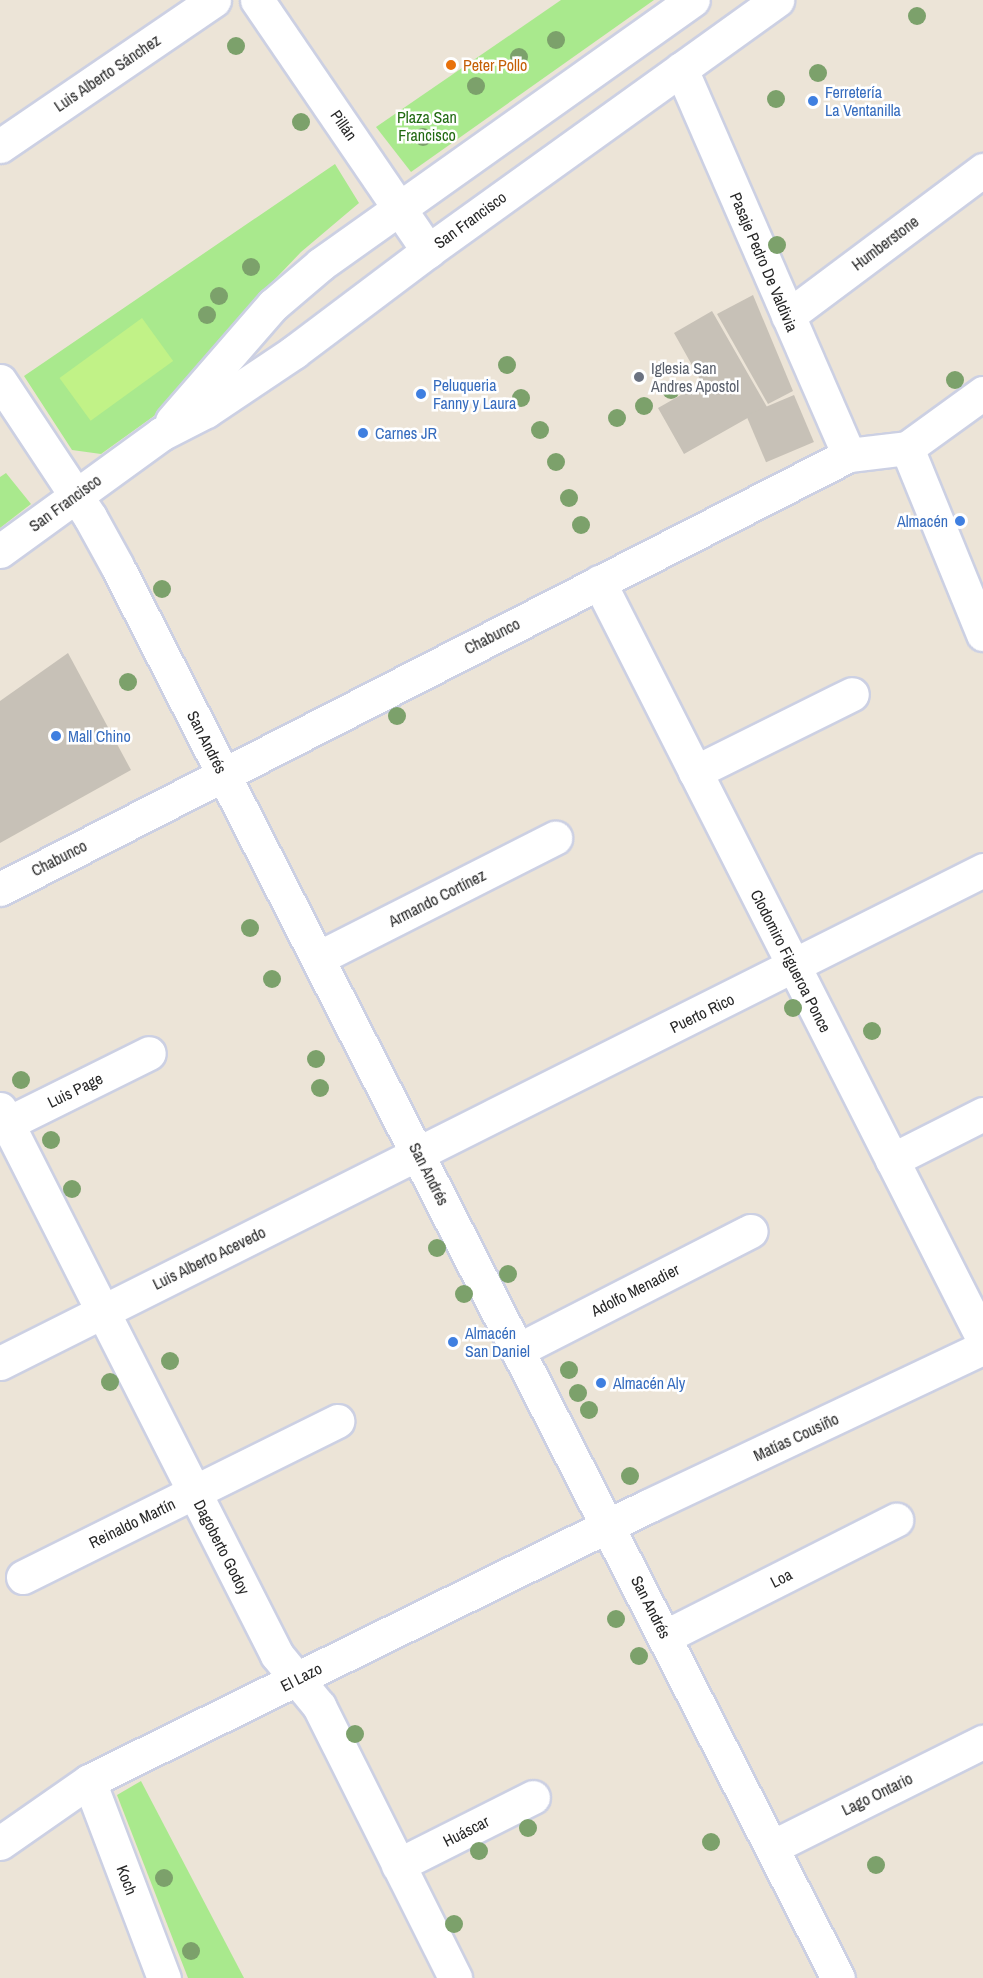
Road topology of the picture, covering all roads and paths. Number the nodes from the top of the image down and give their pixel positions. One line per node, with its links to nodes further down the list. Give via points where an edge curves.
1 (214, 0): 6 (street, Luis Alberto Sánchez)
2 (257, 0): 8 (street, Pillán)
3 (693, 0): 8 (street, San Francisco)
4 (777, 0): 5 (street, San Francisco)
5 (681, 69): 9 (street, San Francisco); 10 (street, Pasaje Pedro De Valdivia)
6 (0, 146)
7 (983, 170): 10 (street, Humberstone)
8 (401, 206): 9 (street, Pillán); 13 (street, San Francisco, via 321,264 273,305)
9 (428, 251): 13 (street, San Francisco, via 294,352 206,411)
10 (788, 316): 15 (street, Pasaje Pedro De Valdivia)
11 (0, 381): 16 (street, San Andrés)
12 (983, 393): 14 (street, Chabunco)
13 (161, 434): 16 (street, San Francisco)
14 (907, 448): 15 (street, Chabunco); 19 (street)
15 (849, 455): 18 (street, Chabunco)
16 (75, 496): 17 (street, San Francisco); 22 (street, San Andrés, via 117,566)
17 (0, 551)
18 (599, 582): 21 (street, Clodomiro Figueroa Ponce); 22 (street, Chabunco)
19 (983, 634)
20 (852, 694): 21 (street)
21 (695, 772): 27 (street, Clodomiro Figueroa Ponce)
22 (223, 773): 25 (street, Chabunco); 26 (street, San Andrés)
23 (555, 838): 26 (street, Armando Cortínez)
24 (983, 870): 27 (street, Puerto Rico)
25 (0, 889)
26 (318, 958): 31 (street, San Andrés)
27 (795, 968): 31 (street, Puerto Rico); 32 (street, Clodomiro Figueroa Ponce)
28 (149, 1053): 30 (street, Luis Page)
29 (983, 1114): 32 (street)
30 (2, 1120): 34 (street, Dagoberto Godoy)
31 (418, 1154): 34 (street, Luis Alberto Acevedo); 37 (street, San Andrés)
32 (892, 1160): 35 (street, Clodomiro Figueroa Ponce)
33 (751, 1231): 37 (street, Adolfo Menadier)
34 (102, 1310): 38 (street, Luis Alberto Acevedo); 40 (street, Dagoberto Godoy)
35 (983, 1340)
36 (983, 1348): 42 (street, Matías Cousiño)
37 (520, 1350): 42 (street, San Andrés)
38 (0, 1363)
39 (337, 1421): 40 (street, Reinaldo Martín)
40 (194, 1491): 43 (street, Reinaldo Martín); 45 (street, Dagoberto Godoy, via 277,1655)
41 (896, 1520): 44 (street, Loa)
42 (609, 1525): 44 (street, San Andrés); 45 (street, El Lazo)
43 (23, 1577)
44 (666, 1636): 50 (street, San Andrés)
45 (297, 1680): 47 (street, El Lazo); 51 (street, Dagoberto Godoy, via 319,1706)
46 (983, 1742): 50 (street, Lago Ontario)
47 (89, 1781): 49 (street, El Lazo); 52 (street, Koch)
48 (533, 1797): 51 (street, Huáscar)
49 (0, 1843)
50 (772, 1847): 54 (street, San Andrés)
51 (398, 1865): 53 (street, Dagoberto Godoy)
52 (164, 1978)
53 (455, 1978)
54 (838, 1978)

